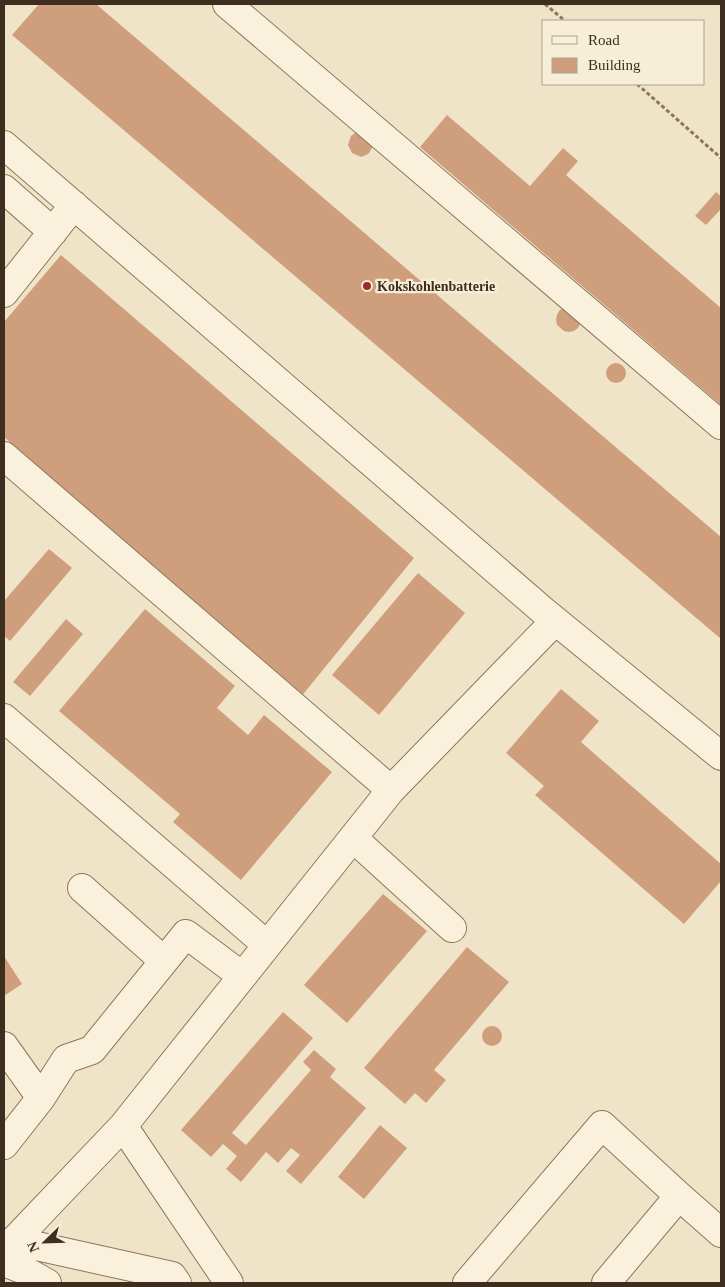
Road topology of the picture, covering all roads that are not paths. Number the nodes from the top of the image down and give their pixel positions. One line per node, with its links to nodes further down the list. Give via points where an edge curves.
1 (227, 4): 7 (street)
2 (4, 145): 4 (street)
3 (4, 189): 5 (street)
4 (74, 206): 5 (street); 9 (street)
5 (53, 232): 6 (street)
6 (4, 293)
7 (721, 425)
8 (4, 456): 12 (street)
9 (538, 607): 11 (street); 12 (street, via 555,621)
10 (6, 724): 16 (street)
11 (721, 756)
12 (391, 790): 13 (street)
13 (353, 838): 15 (street); 16 (street)
14 (82, 888): 17 (street)
15 (452, 928)
16 (267, 945): 18 (street)
17 (164, 961): 18 (street, via 186,934); 20 (street, via 92,1050 66,1059)
18 (242, 976): 21 (street)
19 (4, 1046): 20 (street)
20 (41, 1098): 22 (street)
21 (123, 1126): 25 (street); 28 (street)
22 (4, 1145)
23 (679, 1196): 24 (street); 29 (street, via 602,1124); 30 (street)
24 (721, 1233)
25 (7, 1251): 26 (street, via 24,1270); 27 (street, via 172,1276)
26 (46, 1283)
27 (177, 1283)
28 (229, 1283)
29 (467, 1283)
30 (606, 1283)

